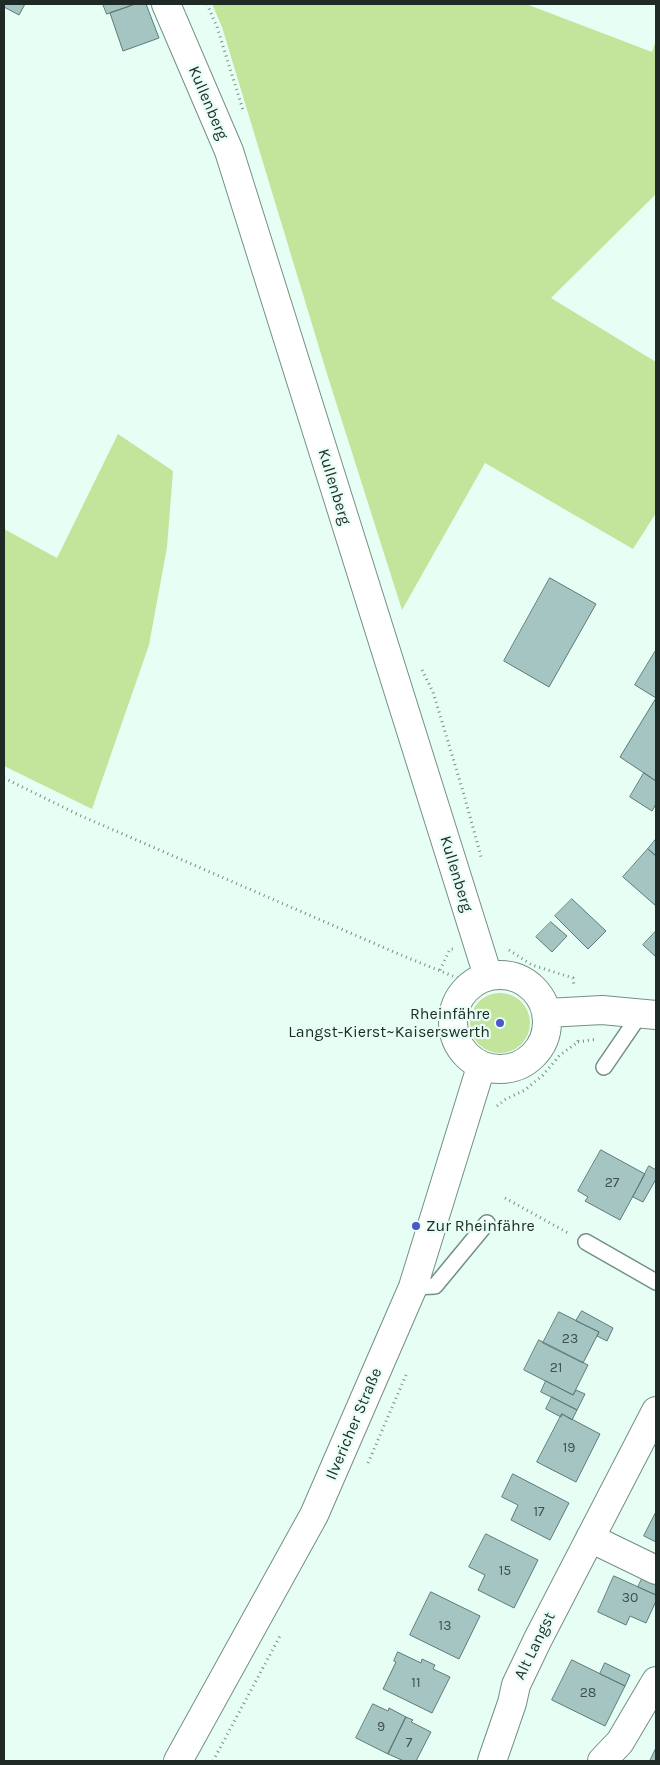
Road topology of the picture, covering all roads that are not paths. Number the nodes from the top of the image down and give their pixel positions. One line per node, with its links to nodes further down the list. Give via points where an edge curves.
1 (166, 4): 2 (street, Kullenberg, via 229,152)
2 (480, 980): 4 (street, via 508,976 520,979 535,990); 5 (street, via 460,996 452,1024 462,1051)
3 (651, 1012): 4 (street); 6 (lane)
4 (547, 1013): 5 (street, via 544,1042 532,1057 509,1069)
5 (481, 1067): 10 (street, Ilvericher Straße)
6 (604, 1067)
7 (487, 1223): 10 (lane, via 435,1286)
8 (586, 1242): 9 (lane)
9 (656, 1282)
10 (413, 1287): 15 (street, Ilvericher Straße, via 314,1515)
11 (656, 1411): 12 (street, Alt Langst)
12 (590, 1538): 13 (street); 18 (street, Alt Langst, via 516,1685)
13 (656, 1570)
14 (656, 1682): 19 (street, via 620,1742)
15 (195, 1730): 16 (street); 17 (street, Ilvericher Straße)
16 (166, 1761)
17 (178, 1761)
18 (494, 1761)
19 (602, 1761)

